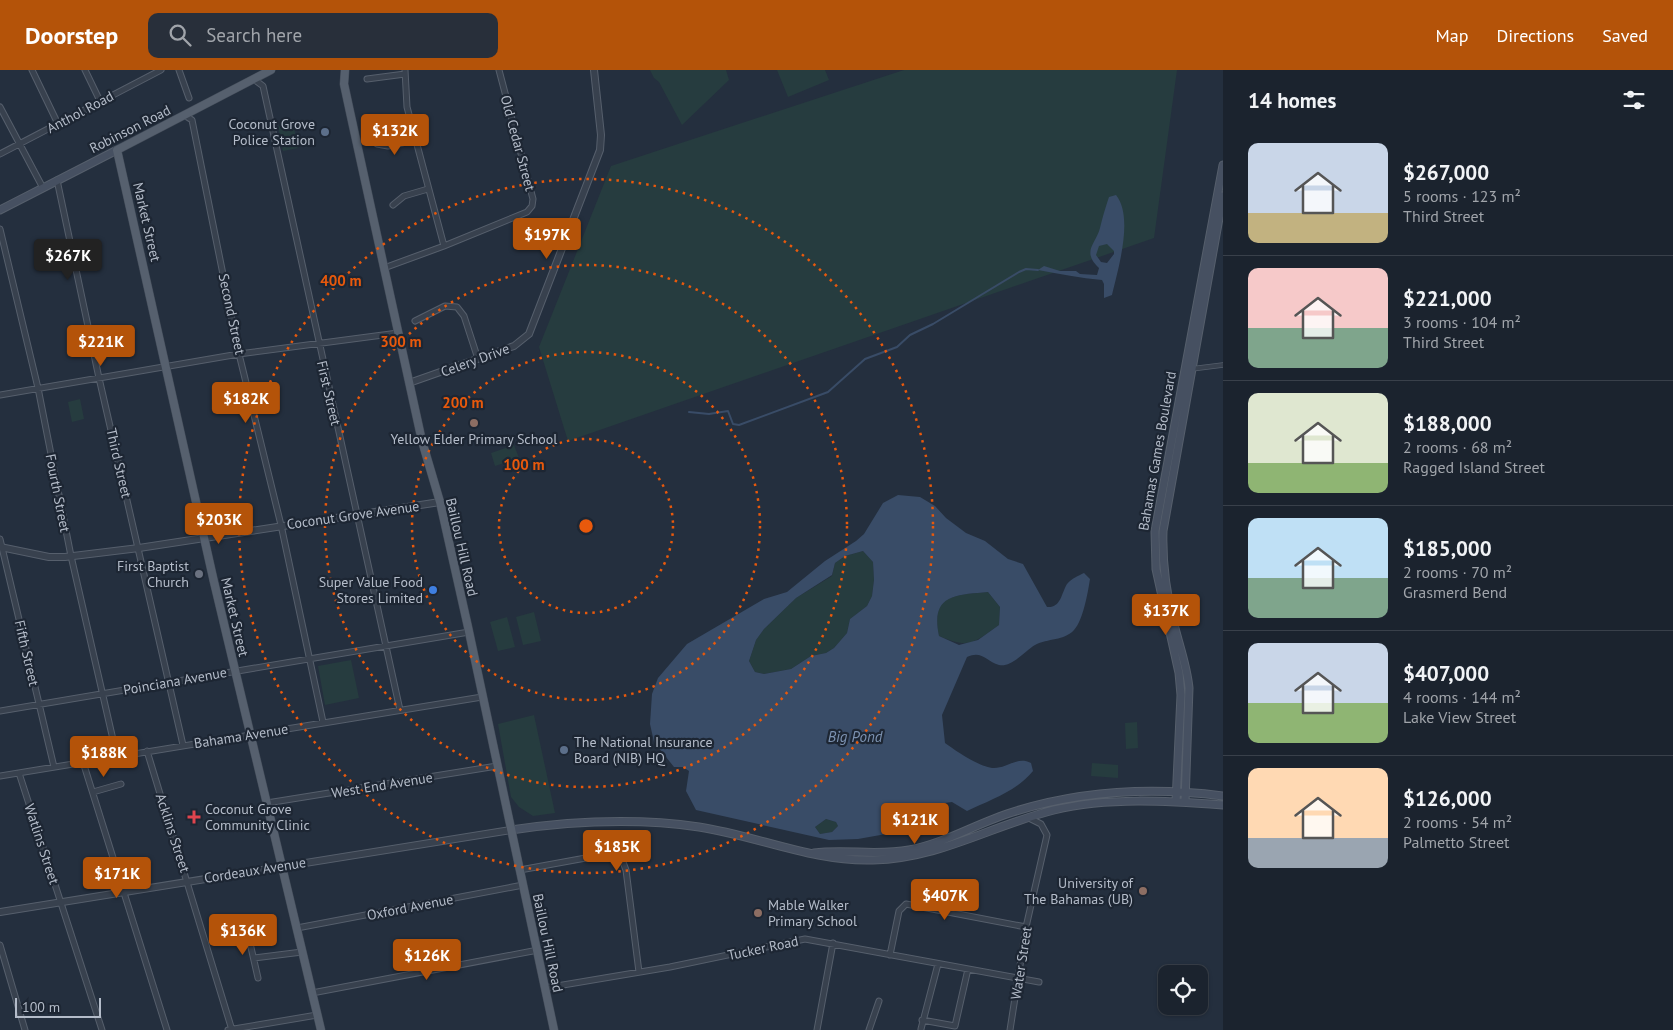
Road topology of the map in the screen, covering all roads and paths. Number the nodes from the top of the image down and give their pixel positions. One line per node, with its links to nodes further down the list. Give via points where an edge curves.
1 (32, 70): 16 (street)
2 (85, 70): 13 (street)
3 (161, 70): 13 (street, Anthol Road)
4 (179, 70): 12 (street)
5 (272, 70): 11 (main road, Robinson Road)
6 (345, 70): 31 (main road, Baillou Hill Road, via 344,84)
7 (499, 70): 30 (street, Old Cedar Street, via 533,198 532,206 527,212)
8 (594, 70): 36 (street, Celery Drive, via 602,135 600,150 536,322 524,340)
9 (405, 72): 10 (street); 17 (street, via 407,107)
10 (367, 79)
11 (255, 80): 15 (main road, Robinson Road); 34 (street, First Street, via 263,86)
12 (188, 98)
13 (100, 101): 16 (street, Anthol Road)
14 (0, 107): 18 (street)
15 (184, 115): 20 (main road, Robinson Road); 35 (street, Second Street, via 192,120)
16 (58, 124): 18 (street, Anthol Road)
17 (415, 140): 19 (street, via 388,146); 25 (street)
18 (20, 144): 21 (street, Anthol Road); 24 (street)
19 (377, 144)
20 (116, 150): 23 (main road, Robinson Road); 38 (main road, Market Street)
21 (0, 154)
22 (1223, 164): 56 (main road, Bahamas Games Boulevard, via 1156,531 1156,569)
23 (57, 180): 24 (main road, Robinson Road); 40 (street, Third Street)
24 (43, 188): 28 (main road, Robinson Road)
25 (428, 189): 27 (street, via 404,196); 30 (street)
26 (1223, 196): 39 (main road, Bahamas Games Boulevard)
27 (393, 205)
28 (0, 210)
29 (0, 229): 42 (street, Fourth Street)
30 (444, 246): 31 (street, Old Cedar Street)
31 (384, 268): 33 (main road, Baillou Hill Road)
32 (415, 321): 36 (street, via 445,306 457,306 464,316)
33 (398, 333): 34 (street); 41 (main road, Baillou Hill Road)
34 (318, 344): 35 (street); 45 (street, First Street)
35 (240, 354): 38 (street); 46 (street, Second Street)
36 (478, 359): 41 (street, Celery Drive)
37 (1223, 365): 39 (street)
38 (167, 366): 40 (street); 47 (main road, Market Street)
39 (1191, 369): 55 (main road, Bahamas Games Boulevard, via 1168,498 1162,556 1168,597)
40 (98, 378): 42 (street); 50 (street, Third Street)
41 (409, 383): 44 (main road, Baillou Hill Road)
42 (38, 388): 43 (street); 51 (street, Fourth Street)
43 (0, 395)
44 (440, 502): 45 (street, Coconut Grove Avenue); 52 (main road, Baillou Hill Road)
45 (357, 514): 46 (street, Coconut Grove Avenue); 53 (street, First Street)
46 (281, 525): 47 (street, Coconut Grove Avenue); 54 (street, Second Street)
47 (205, 536): 50 (street, Coconut Grove Avenue); 57 (main road, Market Street)
48 (0, 539): 49 (street, Fifth Street)
49 (1, 547): 51 (street, Coconut Grove Avenue, via 49,557); 61 (street, Fifth Street)
50 (139, 548): 51 (street, Coconut Grove Avenue); 58 (street, Third Street)
51 (71, 556): 59 (street, Fourth Street)
52 (469, 632): 53 (street, Poinciana Avenue); 60 (main road, Baillou Hill Road)
53 (387, 647): 54 (street, Poinciana Avenue); 62 (street, First Street)
54 (310, 658): 57 (street, Poinciana Avenue); 64 (street, Second Street)
55 (1184, 660): 56 (main road); 76 (main road, Bahamas Games Boulevard, via 1190,704)
56 (1176, 661): 75 (main road, Bahamas Games Boulevard, via 1181,695)
57 (235, 670): 58 (street, Poinciana Avenue); 65 (main road, Market Street)
58 (170, 682): 59 (street, Poinciana Avenue); 66 (street, Third Street)
59 (104, 693): 61 (street, Poinciana Avenue); 68 (street, Fourth Street)
60 (482, 697): 62 (street, Bahama Avenue); 70 (main road, Baillou Hill Road)
61 (39, 704): 63 (street, Poinciana Avenue); 71 (street, Fifth Street)
62 (400, 710): 64 (street, Bahama Avenue)
63 (0, 711)
64 (323, 722): 65 (street, Bahama Avenue)
65 (250, 734): 66 (street, Bahama Avenue); 81 (main road, Market Street)
66 (183, 745): 67 (street, Bahama Avenue)
67 (147, 751): 68 (street, Bahama Avenue); 88 (street, Acklins Street)
68 (117, 757): 69 (street, Bahama Avenue)
69 (83, 762): 71 (street, Bahama Avenue); 77 (street)
70 (497, 766): 81 (street, West End Avenue); 84 (main road, Baillou Hill Road)
71 (54, 767): 72 (street, Bahama Avenue)
72 (19, 773): 73 (street, Bahama Avenue); 91 (street, Watlins Street)
73 (0, 776)
74 (121, 784): 77 (street)
75 (1176, 791): 76 (main road); 79 (main road, Bahamas Games Boulevard); 85 (main road, via 1102,794 1051,801 909,850 872,854)
76 (1186, 791): 78 (main road); 80 (main road, Bahamas Games Boulevard)
77 (93, 792): 90 (street)
78 (1223, 796)
79 (1176, 802): 80 (main road); 83 (main road, via 1064,808)
80 (1185, 802): 82 (main road)
81 (267, 803): 86 (main road, Market Street)
82 (1223, 805)
83 (1029, 818): 85 (main road, via 953,846 911,857 852,860); 93 (street, Water Street, via 1041,824 1047,835)
84 (511, 830): 85 (main road, via 559,823 664,824 705,828); 86 (street, Cordeaux Avenue); 87 (main road, Baillou Hill Road)
85 (812, 853)
86 (282, 866): 88 (street, Cordeaux Avenue); 94 (main road, Market Street)
87 (520, 870): 89 (main road, Baillou Hill Road); 104 (street, via 613,853 620,857 626,870)
88 (188, 881): 90 (street, Cordeaux Avenue); 118 (street, Acklins Street)
89 (522, 885): 94 (street, Oxford Avenue); 98 (main road, Baillou Hill Road)
90 (125, 892): 91 (street, Cordeaux Avenue); 117 (street)
91 (62, 902): 92 (street, Cordeaux Avenue); 116 (street, Watlins Street)
92 (0, 912)
93 (1026, 927): 100 (street, via 906,904 899,911); 106 (street, Water Street)
94 (297, 928): 99 (main road, Market Street)
95 (247, 930): 101 (street)
96 (833, 943): 100 (street, Tucker Road); 104 (street, Tucker Road, via 805,939); 121 (street)
97 (0, 945): 115 (street)
98 (538, 950): 108 (main road, Baillou Hill Road); 109 (street)
99 (302, 952): 101 (street); 109 (main road, Market Street)
100 (890, 955): 102 (street, Tucker Road)
101 (254, 958): 105 (street)
102 (938, 964): 103 (street, Tucker Road); 112 (street)
103 (968, 969): 106 (street, Tucker Road); 113 (street)
104 (639, 972): 108 (street, Tucker Road)
105 (258, 978)
106 (1018, 978): 107 (street, Tucker Road); 123 (street, Water Street)
107 (1039, 982)
108 (545, 988): 120 (main road, Baillou Hill Road)
109 (312, 993): 111 (main road, Market Street)
110 (879, 1001): 122 (street)
111 (317, 1014): 118 (street); 119 (main road, Market Street)
112 (922, 1020): 113 (street); 114 (street)
113 (954, 1028)
114 (921, 1029)
115 (25, 1030)
116 (102, 1030)
117 (167, 1030)
118 (231, 1030)
119 (321, 1030)
120 (554, 1030)
121 (817, 1030)
122 (870, 1030)
123 (1010, 1030)

